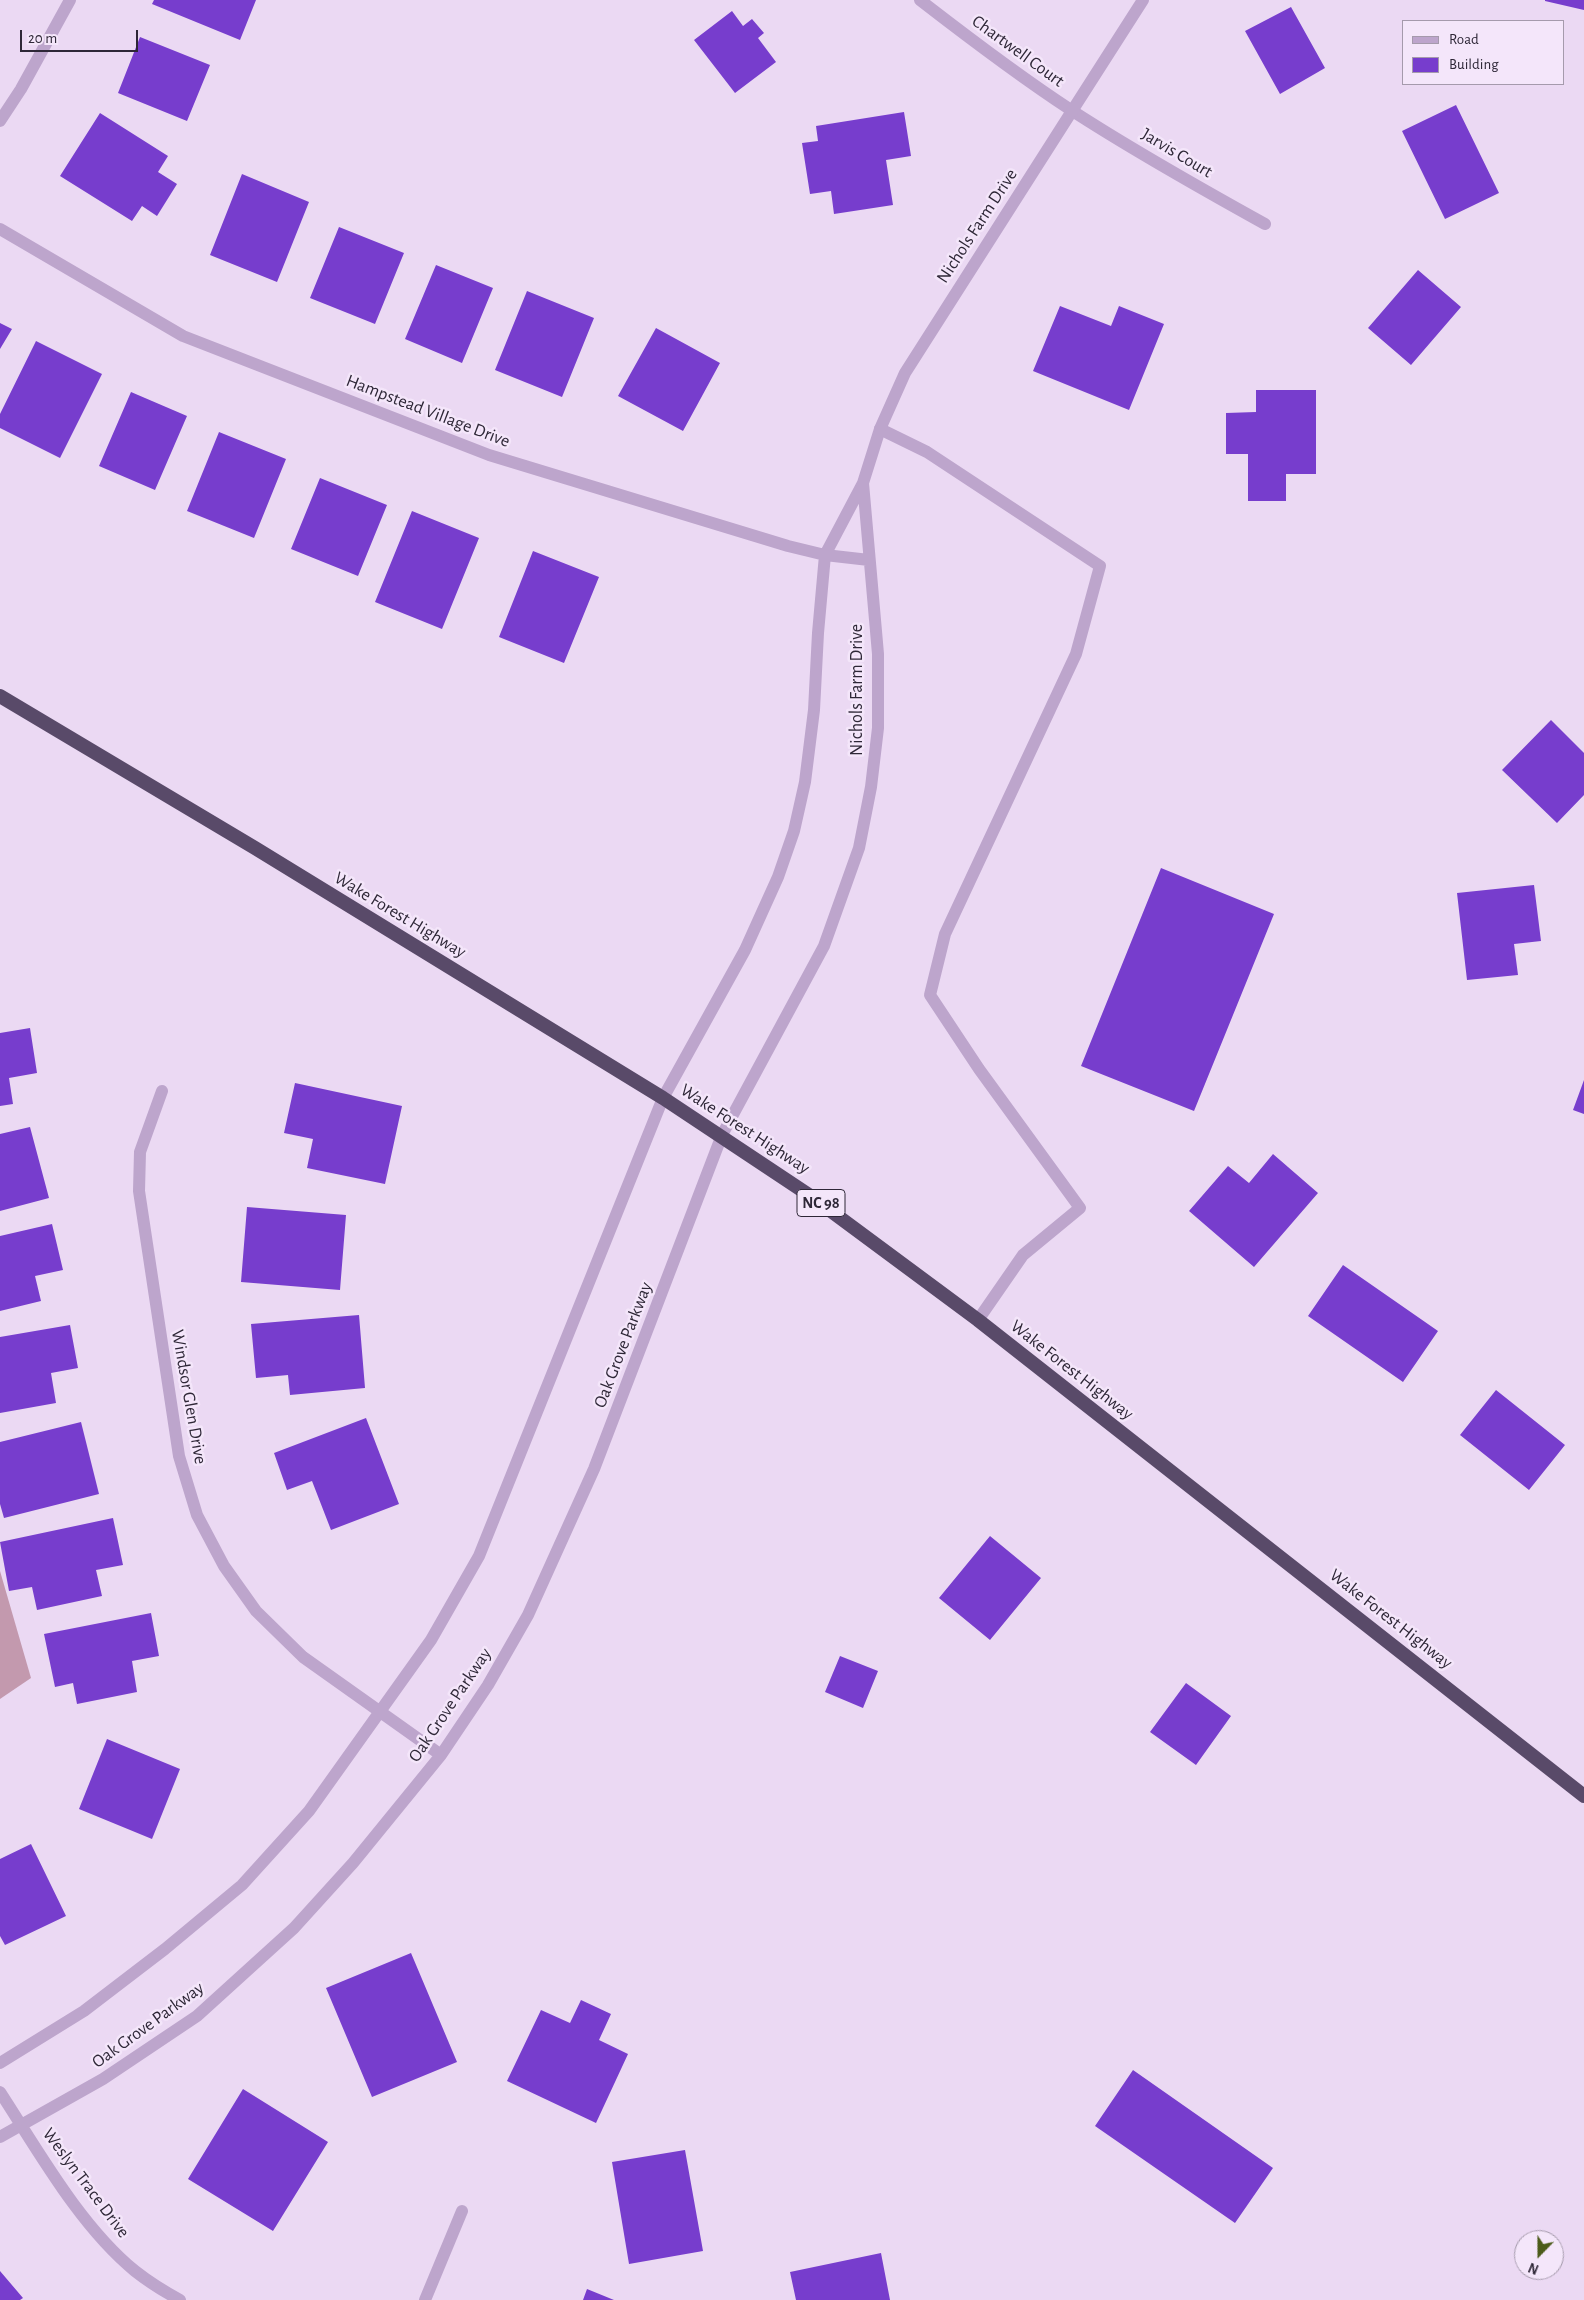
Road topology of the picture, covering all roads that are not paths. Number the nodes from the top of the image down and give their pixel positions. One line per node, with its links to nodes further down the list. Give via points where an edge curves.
1 (70, 0): 5 (street)
2 (920, 0): 4 (street, Chartwell Court)
3 (1143, 0): 4 (street, Nichols Farm Drive)
4 (1072, 111): 6 (street, Jarvis Court); 8 (street, Nichols Farm Drive, via 905,373)
5 (0, 121)
6 (1265, 224)
7 (0, 229): 10 (street, Hampstead Village Drive, via 183,336 490,455)
8 (880, 429): 9 (street, Nichols Farm Drive); 16 (street, via 927,452 1100,566 1076,654 945,934 930,996 1080,1208 1024,1255)
9 (863, 483): 10 (street, Nichols Farm Drive); 11 (street, Nichols Farm Drive)
10 (825, 555): 11 (street, Hampstead Village Drive); 14 (street, Nichols Farm Drive, via 814,710 805,782 794,831 778,877 745,950)
11 (869, 560): 15 (street, Nichols Farm Drive, via 878,654 878,728 860,848 824,946)
12 (0, 696): 14 (highway, Wake Forest Highway / NC 98)
13 (162, 1091): 17 (street, Windsor Glen Drive, via 140,1152 139,1191 179,1456 197,1515 224,1566 256,1611 303,1657)
14 (663, 1098): 15 (highway, Wake Forest Highway / NC 98); 17 (street, via 479,1556 431,1640)
15 (722, 1135): 16 (highway, Wake Forest Highway / NC 98, via 812,1196); 18 (street, Oak Grove Parkway, via 594,1469 555,1559 488,1685)
16 (978, 1320): 19 (highway, Wake Forest Highway / NC 98)
17 (380, 1712): 18 (street, Windsor Glen Drive); 20 (street, via 308,1811 242,1885 84,2011)
18 (441, 1755): 22 (street, Oak Grove Parkway, via 353,1864 294,1928 197,2016 103,2079)
19 (1584, 1796)
20 (0, 2063)
21 (0, 2092): 22 (street, Weslyn Trace Drive)
22 (22, 2126): 23 (street, Oak Grove Parkway); 25 (street, Weslyn Trace Drive, via 102,2239 136,2272)
23 (0, 2137)
24 (462, 2211): 26 (street)
25 (180, 2300)
26 (425, 2300)

